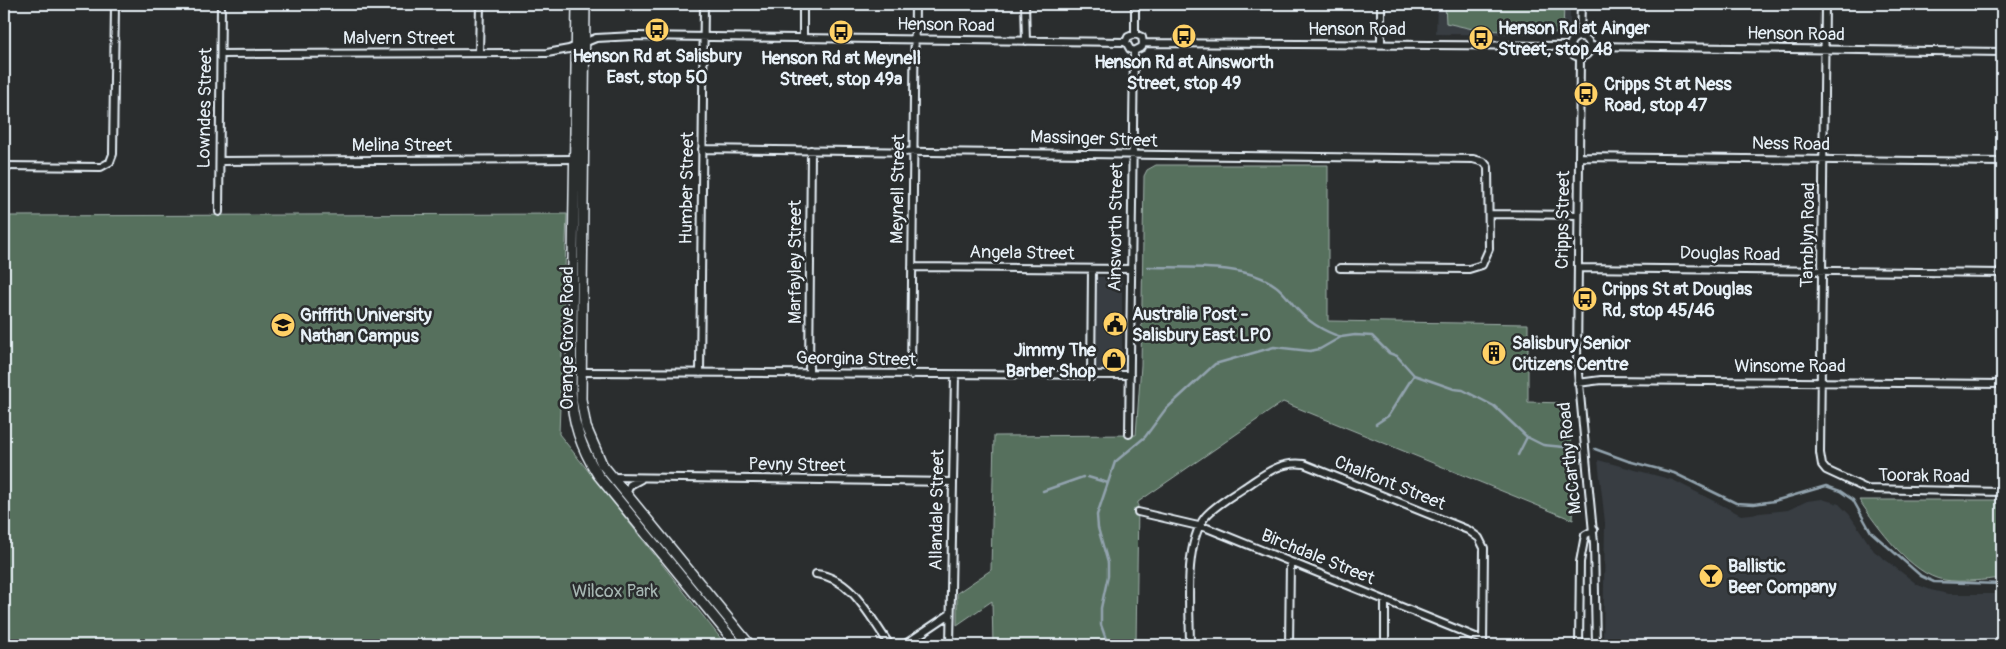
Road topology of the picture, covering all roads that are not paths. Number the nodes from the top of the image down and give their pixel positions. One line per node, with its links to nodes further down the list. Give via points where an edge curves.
1 (5, 4): 34 (street)
2 (115, 4): 44 (street, via 113,154 110,162 101,167)
3 (221, 4): 32 (street, Lowndes Street)
4 (480, 4): 31 (street)
5 (577, 4): 25 (main road, Orange Grove Road)
6 (585, 4): 20 (main road, Orange Grove Road)
7 (704, 4): 17 (street, Humber Street)
8 (803, 4): 18 (street)
9 (915, 4): 19 (street, Meynell Street)
10 (1025, 4): 21 (street)
11 (1135, 4): 15 (street)
12 (1381, 4): 24 (street)
13 (1581, 4): 16 (street)
14 (1825, 4): 28 (street, Tamblyn Road)
15 (1135, 34): 22 (street, via 1130,35); 23 (street, via 1140,35)
16 (1580, 37): 26 (street); 27 (street)
17 (704, 38): 18 (street, Henson Road); 20 (street, Henson Road, via 625,36); 35 (street, Humber Street)
18 (803, 39): 19 (street, Henson Road)
19 (914, 40): 21 (street, Henson Road); 37 (street, Meynell Street)
20 (586, 41): 25 (street, Malvern Street); 40 (main road, Orange Grove Road)
21 (1026, 41): 22 (street, Henson Road)
22 (1126, 42): 29 (street)
23 (1143, 42): 24 (street, Henson Road); 29 (street, via 1140,49)
24 (1381, 44): 26 (street, Henson Road)
25 (576, 45): 31 (street, Malvern Street, via 552,52); 40 (main road, Orange Grove Road)
26 (1570, 46): 33 (street, via 1573,54)
27 (1590, 46): 28 (street, Henson Road); 33 (street)
28 (1825, 50): 30 (street, Henson Road); 41 (street, Tamblyn Road)
29 (1134, 51): 38 (street, Ainsworth Street)
30 (2002, 52)
31 (479, 53): 32 (street, Malvern Street)
32 (221, 54): 42 (street, Lowndes Street)
33 (1580, 57): 39 (street, Cripps Street)
34 (4, 130)
35 (702, 149): 36 (street, Massinger Street); 56 (street, Humber Street)
36 (811, 150): 37 (street, Massinger Street); 57 (street, Marfayley Street)
37 (913, 151): 38 (street, Massinger Street); 48 (street, Meynell Street)
38 (1133, 154): 46 (street, Massinger Street, via 1473,159 1484,162 1489,172); 52 (street, Ainsworth Street)
39 (1579, 156): 41 (street, Ness Road); 47 (street, Cripps Street)
40 (579, 159): 42 (street, Melina Street); 55 (main road, Orange Grove Road); 80 (main road, Orange Grove Road, via 571,388 577,433 598,476)
41 (1824, 159): 43 (street, Ness Road); 53 (street, Tamblyn Road)
42 (220, 161): 45 (street, Lowndes Street)
43 (2002, 162)
44 (4, 166)
45 (219, 212)
46 (1490, 214): 47 (street); 49 (street, via 1489,249 1482,265 1468,269)
47 (1578, 214): 50 (street, Cripps Street)
48 (912, 267): 51 (street, Angela Street); 58 (street, Meynell Street)
49 (1340, 268)
50 (1578, 268): 53 (street, Douglas Road); 63 (street, Cripps Street)
51 (1092, 269): 52 (street, Angela Street); 61 (street)
52 (1131, 269): 60 (street, Ainsworth Street)
53 (1822, 270): 54 (street, Douglas Road); 62 (street, Tamblyn Road)
54 (2002, 273)
55 (582, 372): 56 (street, Georgina Street); 67 (main road, Orange Grove Road, via 581,399 586,427 597,454)
56 (700, 373): 57 (street, Georgina Street)
57 (809, 374): 58 (street, Georgina Street)
58 (911, 375): 59 (street, Georgina Street)
59 (954, 375): 61 (street, Georgina Street); 69 (street, Allandale Street)
60 (1130, 376): 61 (street, Georgina Street); 65 (street, Ainsworth Street)
61 (1091, 377)
62 (1821, 381): 63 (street, Winsome Road, via 1601,380); 64 (street, Winsome Road); 66 (street, Tamblyn Road)
63 (1578, 383): 74 (street, McCarthy Road)
64 (2002, 384)
65 (1129, 434)
66 (1822, 465): 70 (street, Toorak Road, via 1826,470 1867,489)
67 (612, 477): 68 (street, Pevny Street); 71 (main road, Orange Grove Road)
68 (641, 479): 69 (street, Pevny Street); 71 (street, via 630,485)
69 (952, 482): 78 (street, Allandale Street)
70 (2002, 492)
71 (626, 494): 81 (main road, Orange Grove Road)
72 (1138, 512): 73 (street, Birchdale Street)
73 (1200, 526): 75 (street, Birchdale Street); 79 (street, Chalfont Street, via 1214,508 1266,473 1288,464 1304,464 1468,530 1479,538 1484,554); 85 (street, via 1191,553)
74 (1594, 530): 88 (street, McCarthy Road, via 1585,535 1580,562); 89 (street, McCarthy Road)
75 (1290, 562): 77 (street, Birchdale Street); 86 (street)
76 (816, 574): 82 (street, via 844,584)
77 (1385, 601): 79 (street, Birchdale Street); 87 (street)
78 (950, 614): 83 (street); 84 (street, Allandale Street)
79 (1483, 642)
80 (737, 645)
81 (750, 645)
82 (890, 645)
83 (904, 645)
84 (950, 645)
85 (1190, 645)
86 (1289, 645)
87 (1385, 645)
88 (1579, 645)
89 (1596, 645)

